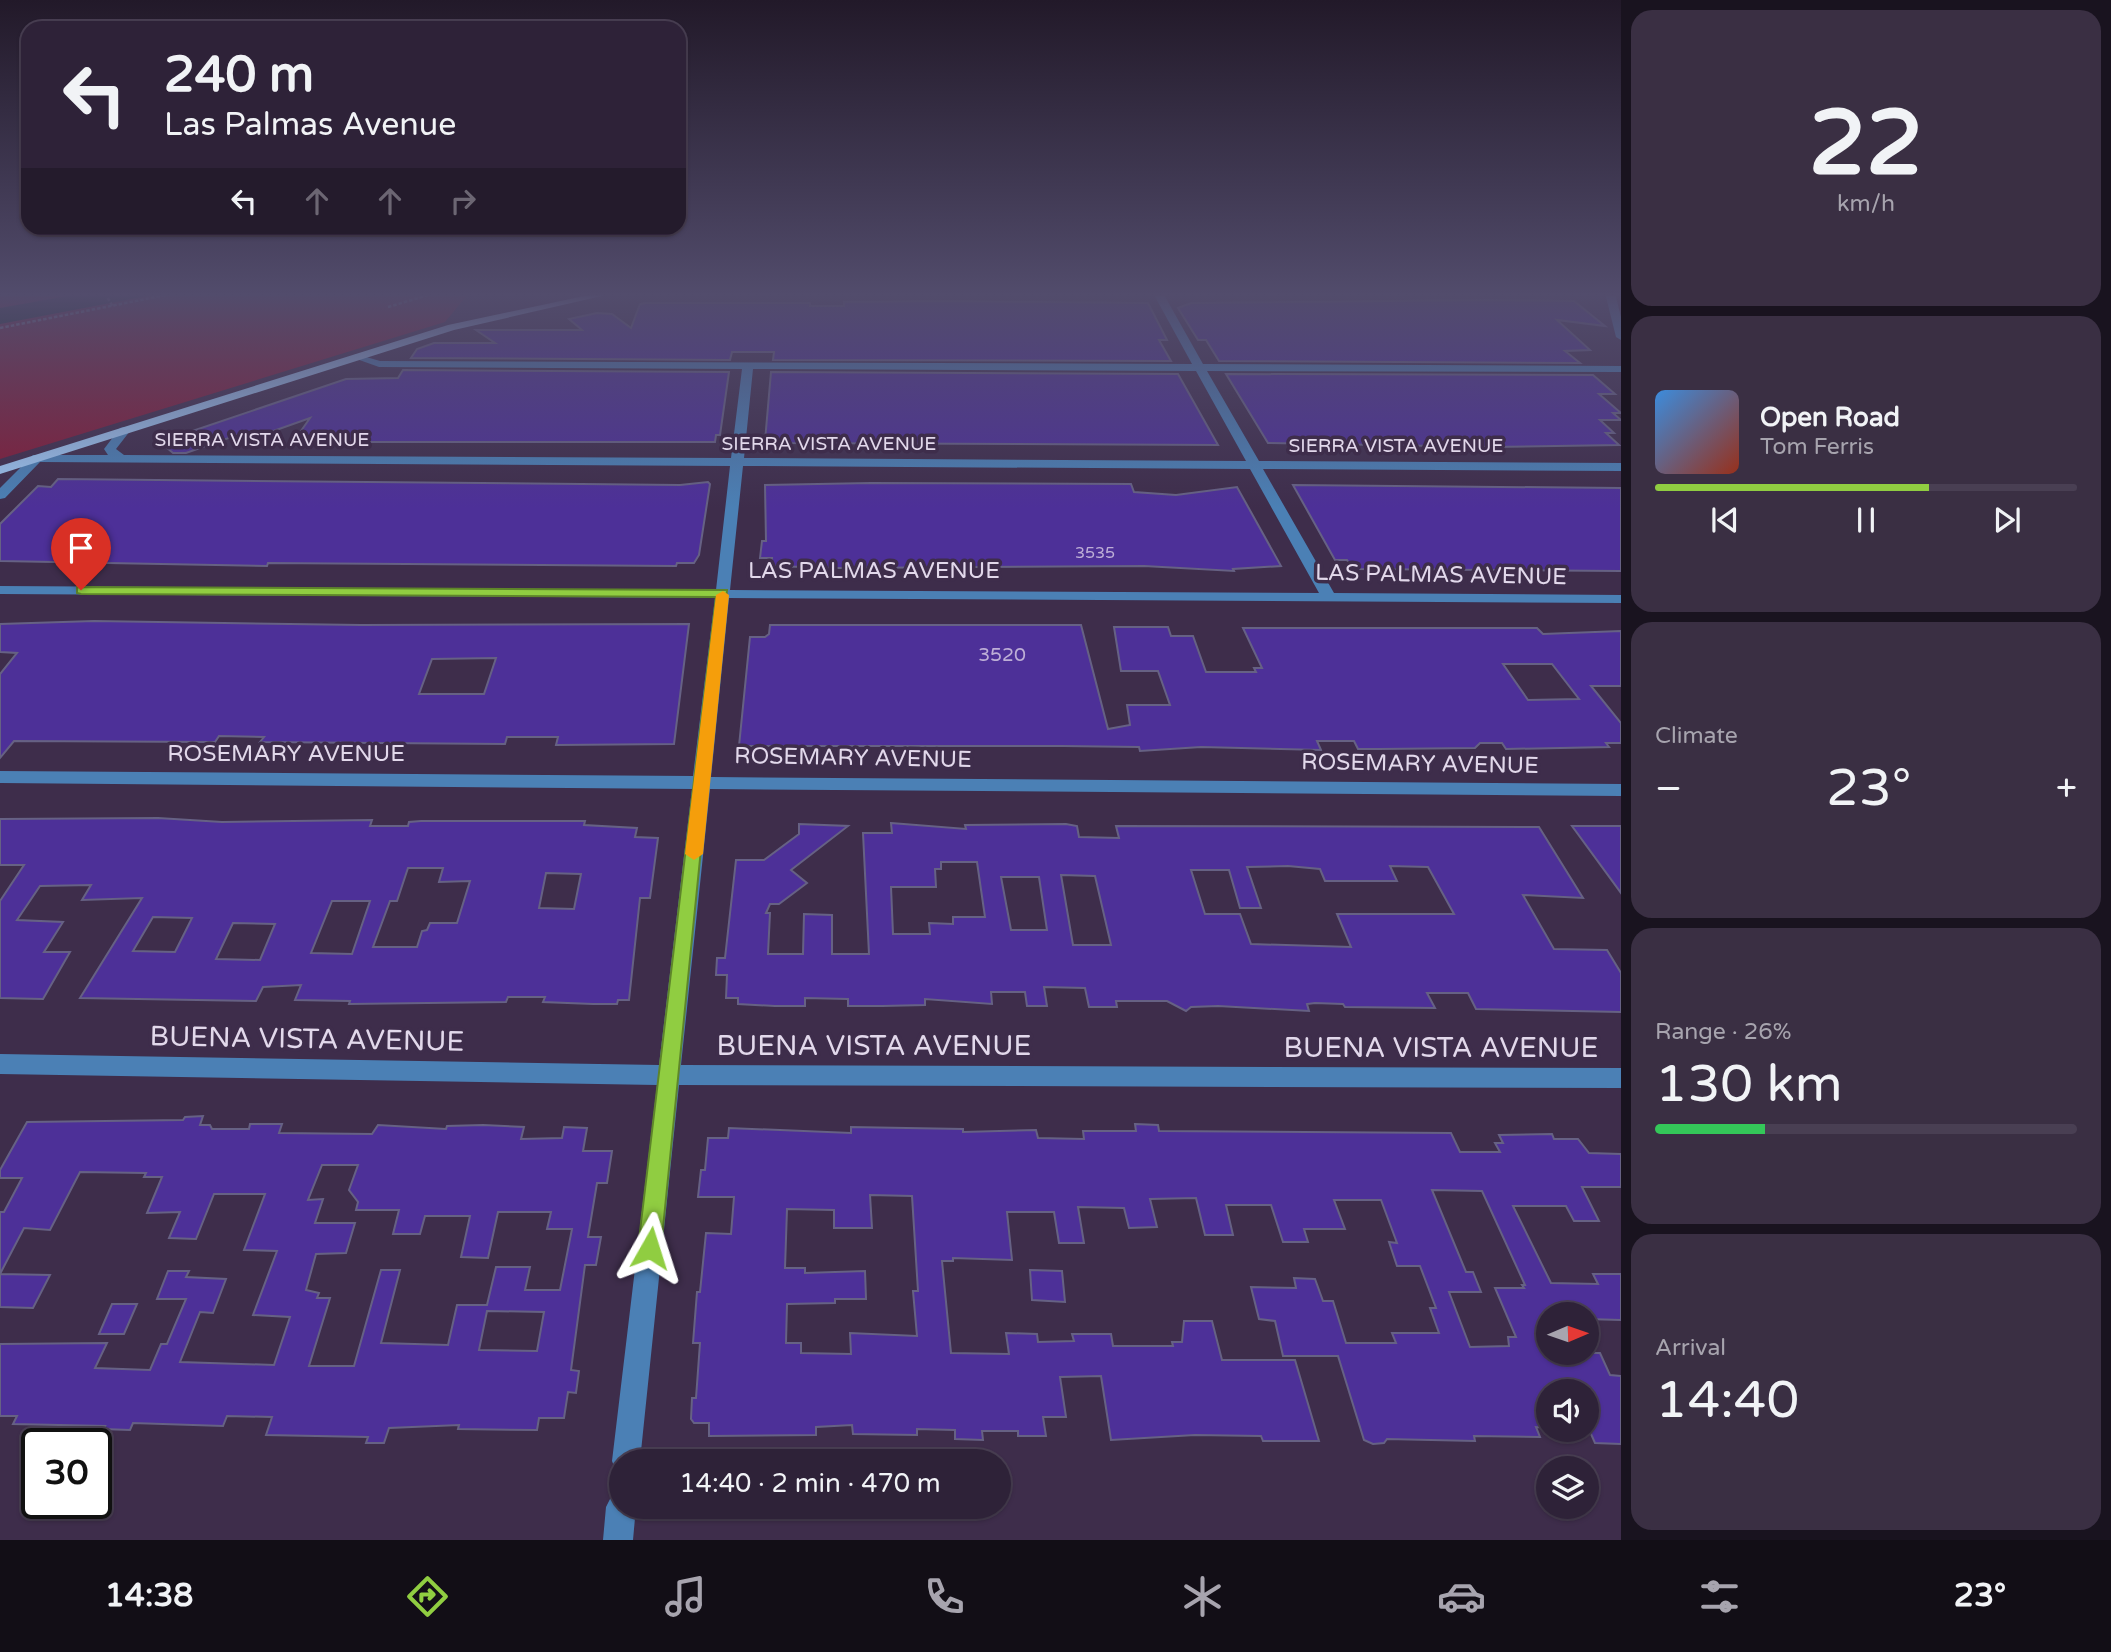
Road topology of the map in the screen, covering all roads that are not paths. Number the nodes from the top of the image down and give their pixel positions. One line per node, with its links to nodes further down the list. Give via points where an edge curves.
1 (748, 364): 9 (street)
2 (331, 365): 6 (main road)
3 (878, 365): 4 (street)
4 (1198, 367): 5 (street); 10 (street)
5 (1621, 369)
6 (124, 431): 7 (main road); 8 (street, via 110,449)
7 (37, 458): 8 (street, SIERRA VISTA AVENUE); 12 (main road); 13 (street)
8 (127, 459): 9 (street, SIERRA VISTA AVENUE)
9 (739, 463): 10 (street, SIERRA VISTA AVENUE); 15 (street)
10 (1255, 465): 11 (street, SIERRA VISTA AVENUE); 16 (street)
11 (1621, 467)
12 (0, 470)
13 (1, 490)
14 (0, 590): 15 (street, LAS PALMAS AVENUE)
15 (723, 593): 16 (street, LAS PALMAS AVENUE); 19 (street)
16 (1328, 596): 17 (street, LAS PALMAS AVENUE)
17 (1621, 599)
18 (0, 777): 19 (street, ROSEMARY AVENUE)
19 (702, 781): 20 (street, ROSEMARY AVENUE); 22 (street)
20 (1621, 790)
21 (0, 1064): 22 (street, BUENA VISTA AVENUE)
22 (670, 1075): 23 (street, BUENA VISTA AVENUE); 24 (street)
23 (1621, 1078)
24 (627, 1449)
25 (620, 1519): 26 (street)
26 (618, 1540)

